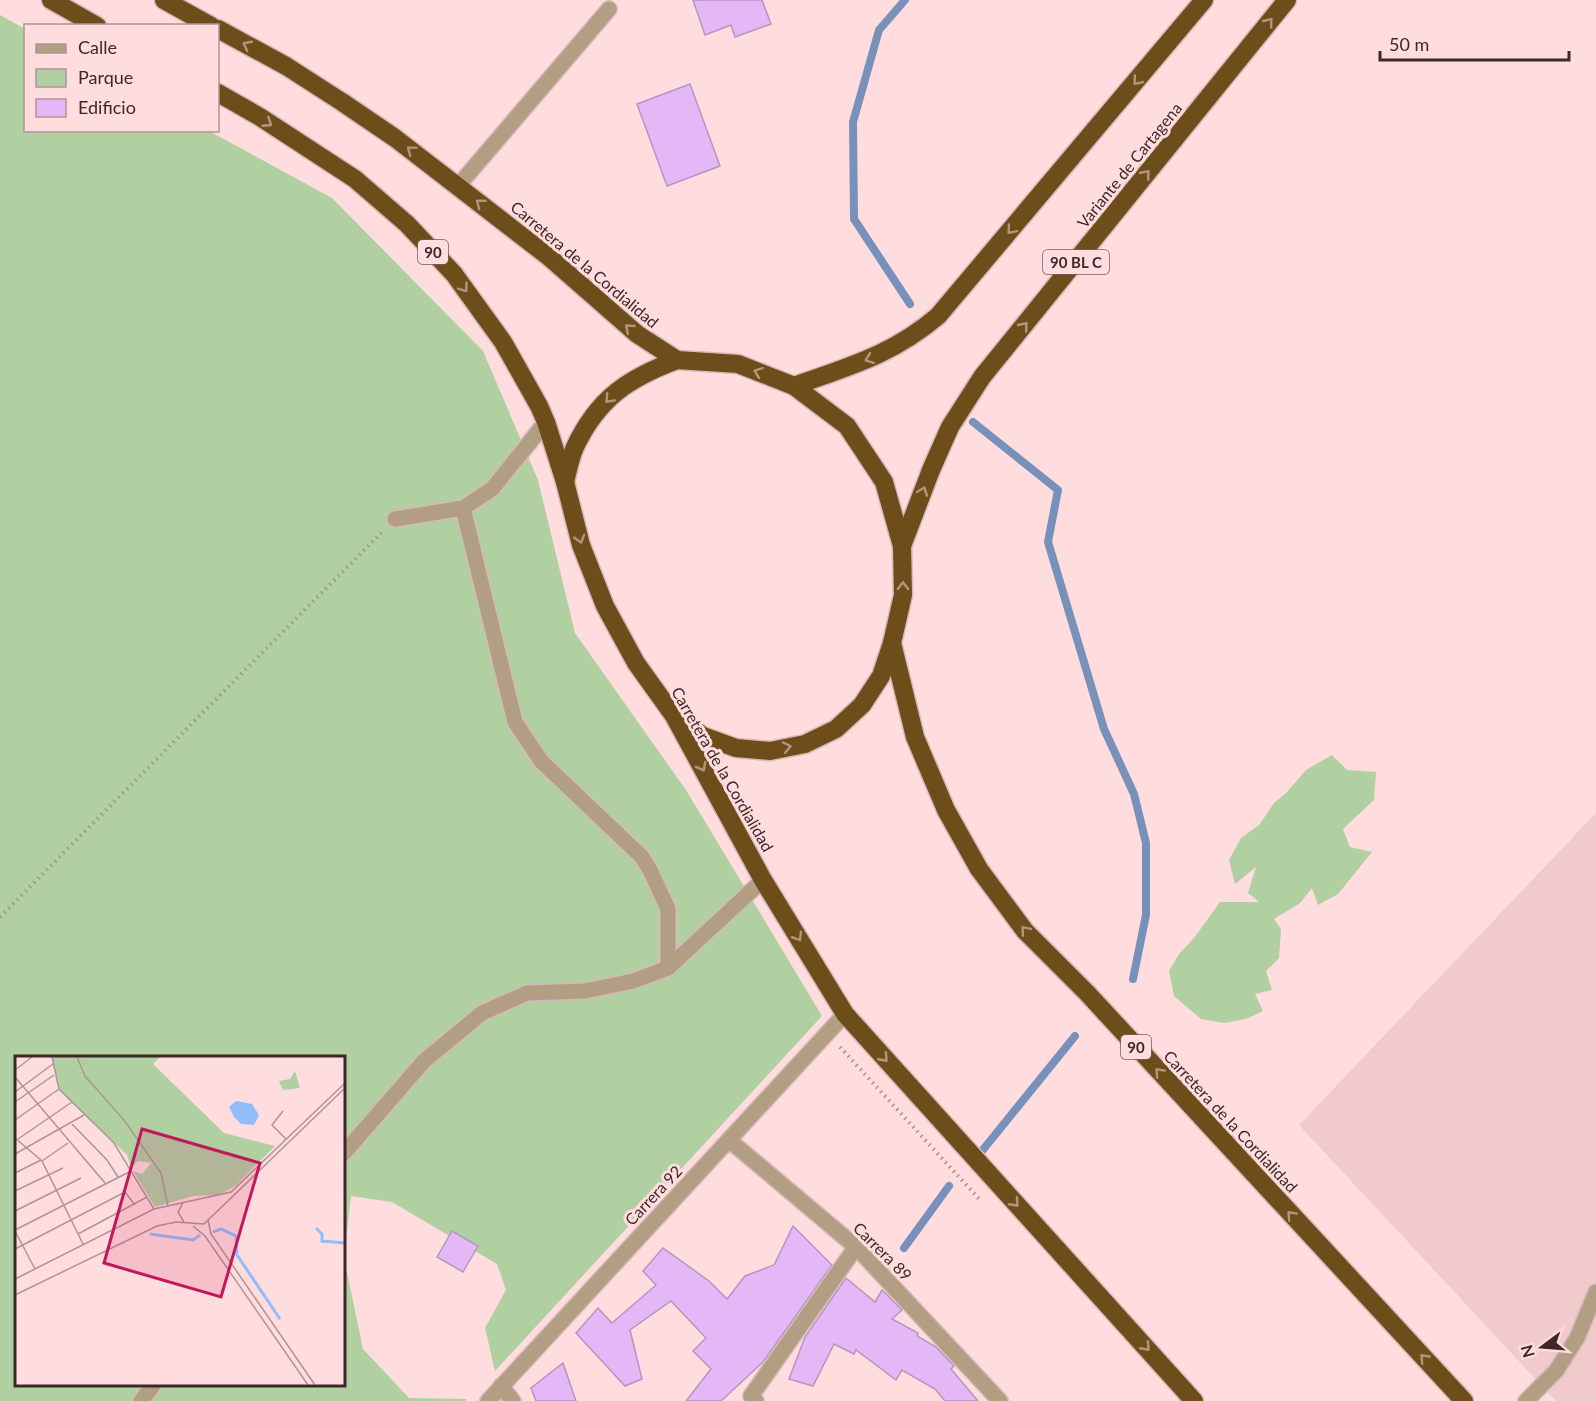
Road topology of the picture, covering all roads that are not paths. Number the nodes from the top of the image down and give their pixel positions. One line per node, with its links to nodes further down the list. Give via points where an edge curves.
1 (51, 0): 6 (highway)
2 (164, 0): 7 (highway)
3 (1204, 0): 12 (highway, one-way to 12, via 938,316 878,356)
4 (1287, 0): 17 (highway, Variante de Cartagena / 90 BL C, one-way to 4, via 950,427 982,377)
5 (609, 9): 10 (street)
6 (93, 24)
7 (207, 24)
8 (219, 30): 10 (highway, Carretera de la Cordialidad, one-way to 8, via 342,102)
9 (219, 94): 13 (highway, Carretera de la Cordialidad / 90, one-way to 13, via 355,179 407,224 454,274 503,342)
10 (458, 186): 11 (highway, Carretera de la Cordialidad, one-way to 10, via 637,334 549,257)
11 (677, 360): 12 (highway, Carretera de la Cordialidad, one-way to 11, via 738,364); 14 (highway, one-way to 14, via 645,372 616,392 592,417 574,448)
12 (794, 386): 17 (highway, Carretera de la Cordialidad, via 847,426 884,482)
13 (546, 422): 14 (highway, Carretera de la Cordialidad / 90); 15 (street, via 492,489)
14 (565, 482): 19 (highway, Carretera de la Cordialidad, one-way to 19, via 581,545 605,606 636,663)
15 (463, 508): 16 (street); 21 (street, via 515,722 541,761 642,857 668,909)
16 (395, 519)
17 (902, 546): 18 (highway, Carretera de la Cordialidad, one-way to 17, via 903,595)
18 (892, 643): 19 (highway, one-way to 18, via 703,736 736,748 770,751 805,744 836,729 862,705 881,676); 35 (highway, Carretera de la Cordialidad / 90, one-way to 18, via 1088,994 1025,931 979,869 946,810 915,736)
19 (674, 716): 20 (highway, Carretera de la Cordialidad, one-way to 20)
20 (763, 880): 21 (street); 22 (highway, Carretera de la Cordialidad, one-way to 22)
21 (668, 968): 24 (street, via 633,981 585,991 527,993 482,1014 424,1061)
22 (845, 1014): 23 (street, Carrera 92); 34 (highway, Carretera de la Cordialidad, one-way to 34)
23 (729, 1140): 25 (street, Carrera 89); 28 (street, Carrera 92)
24 (345, 1152)
25 (856, 1247): 29 (street); 33 (street, Carrera 89)
26 (1596, 1292): 36 (street, via 1577,1338 1556,1371)
27 (152, 1386): 30 (street)
28 (501, 1386): 31 (street, Carrera 92); 32 (street)
29 (753, 1399)
30 (141, 1401)
31 (488, 1401)
32 (513, 1401)
33 (1000, 1401)
34 (1194, 1401)
35 (1464, 1401)
36 (1526, 1401)

